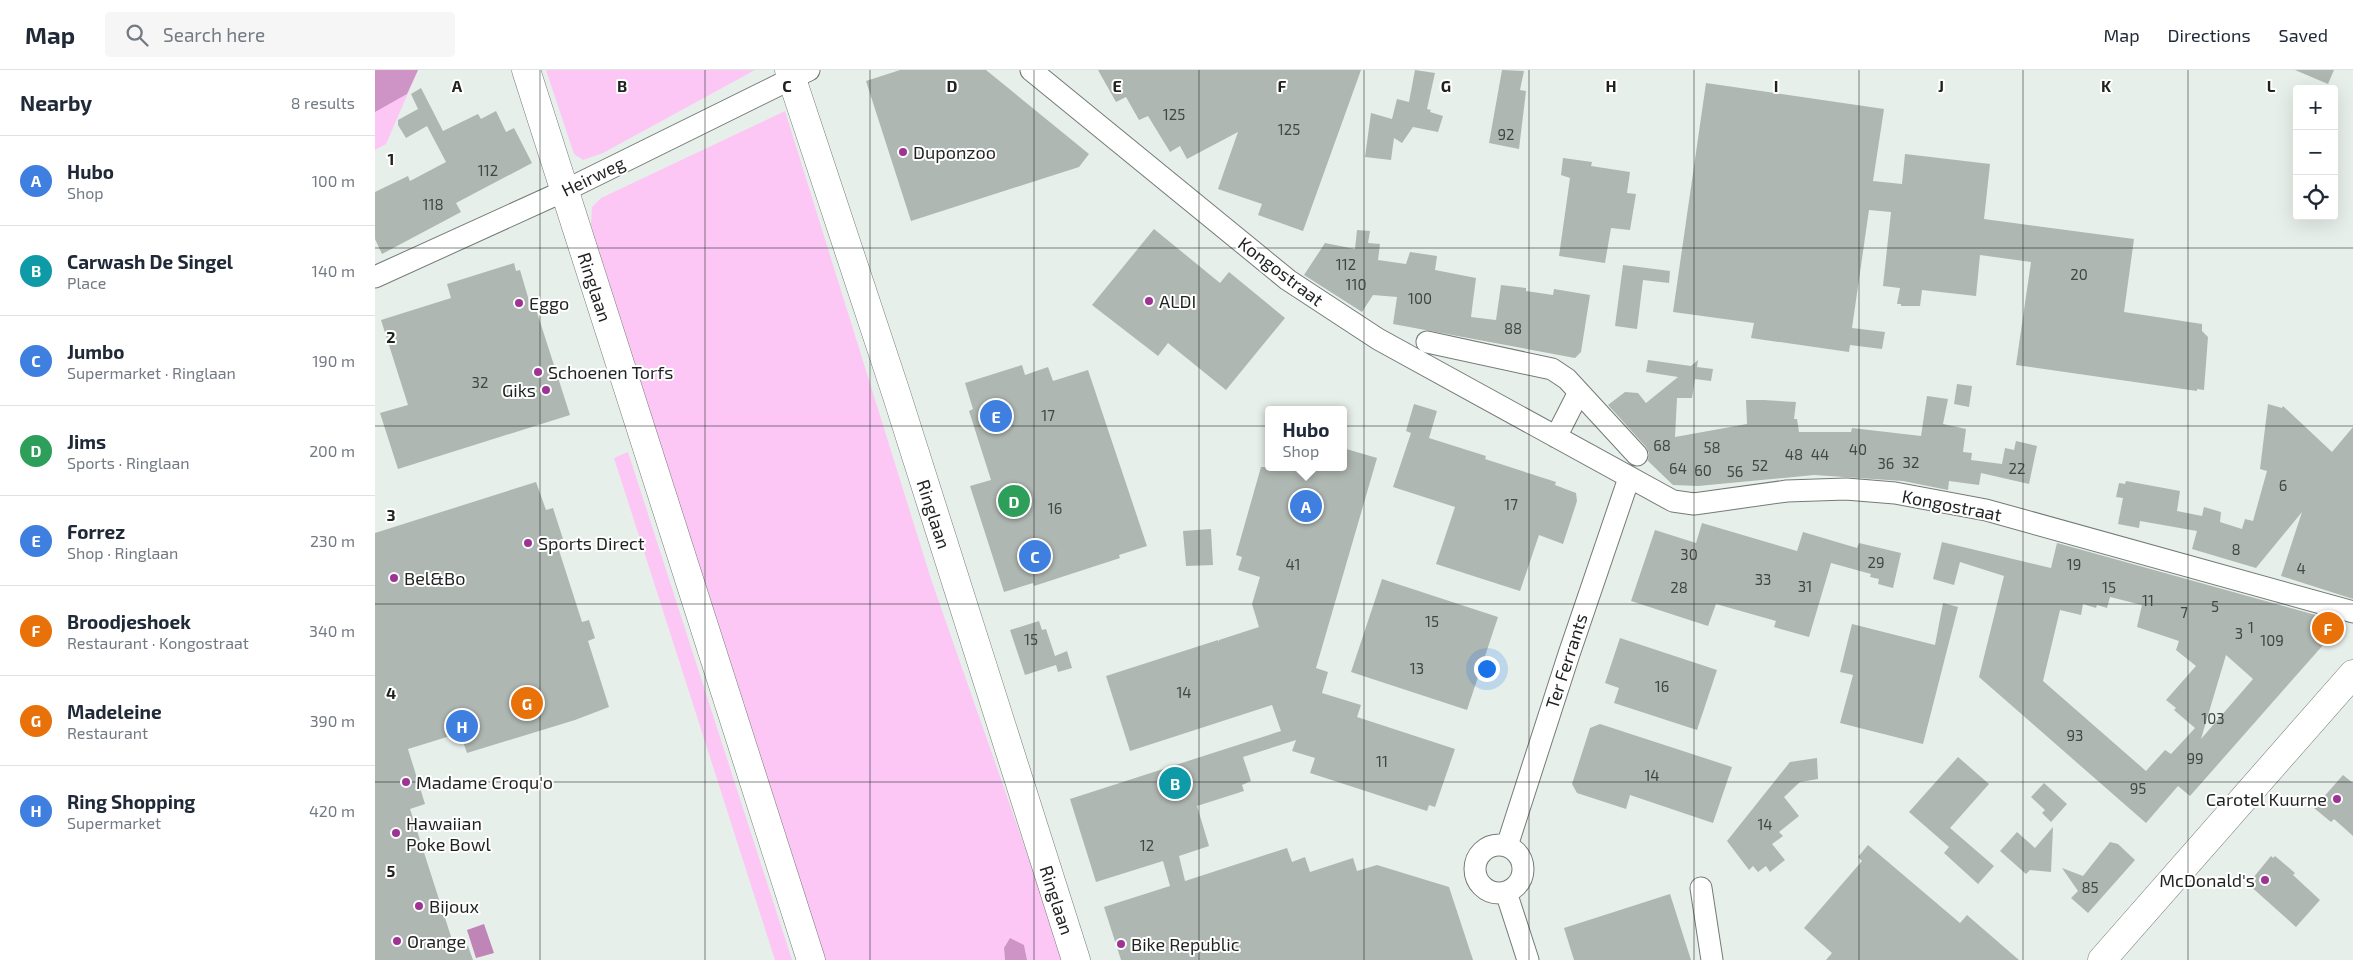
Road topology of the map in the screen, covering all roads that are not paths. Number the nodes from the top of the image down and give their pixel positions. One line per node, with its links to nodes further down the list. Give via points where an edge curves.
1 (526, 70): 4 (main road, Ringlaan)
2 (1031, 70): 8 (street, Kongostraat, via 1288,280 1378,339)
3 (797, 73): 4 (street, Heirweg); 17 (main road, Ringlaan)
4 (564, 191): 5 (street, Heirweg); 16 (main road, Ringlaan)
5 (375, 277)
6 (1427, 342): 7 (street, via 1553,369 1567,378)
7 (1579, 392): 8 (street); 9 (street)
8 (1556, 437): 10 (street, Kongostraat)
9 (1637, 455)
10 (1629, 478): 11 (street, Kongostraat, via 1673,501 1694,504 1787,491 1846,488 1895,493 1986,510); 13 (street, Ter Ferrants, via 1621,494)
11 (2353, 612)
12 (2353, 674): 20 (main road)
13 (1507, 846): 15 (street, via 1517,852 1523,868 1517,885); 15 (street, via 1499,844 1483,850 1475,864 1478,881 1486,889)
14 (1701, 888): 19 (street)
15 (1506, 892): 18 (street)
16 (811, 960)
17 (1076, 960)
18 (1529, 960)
19 (1712, 960)
20 (2102, 960)

